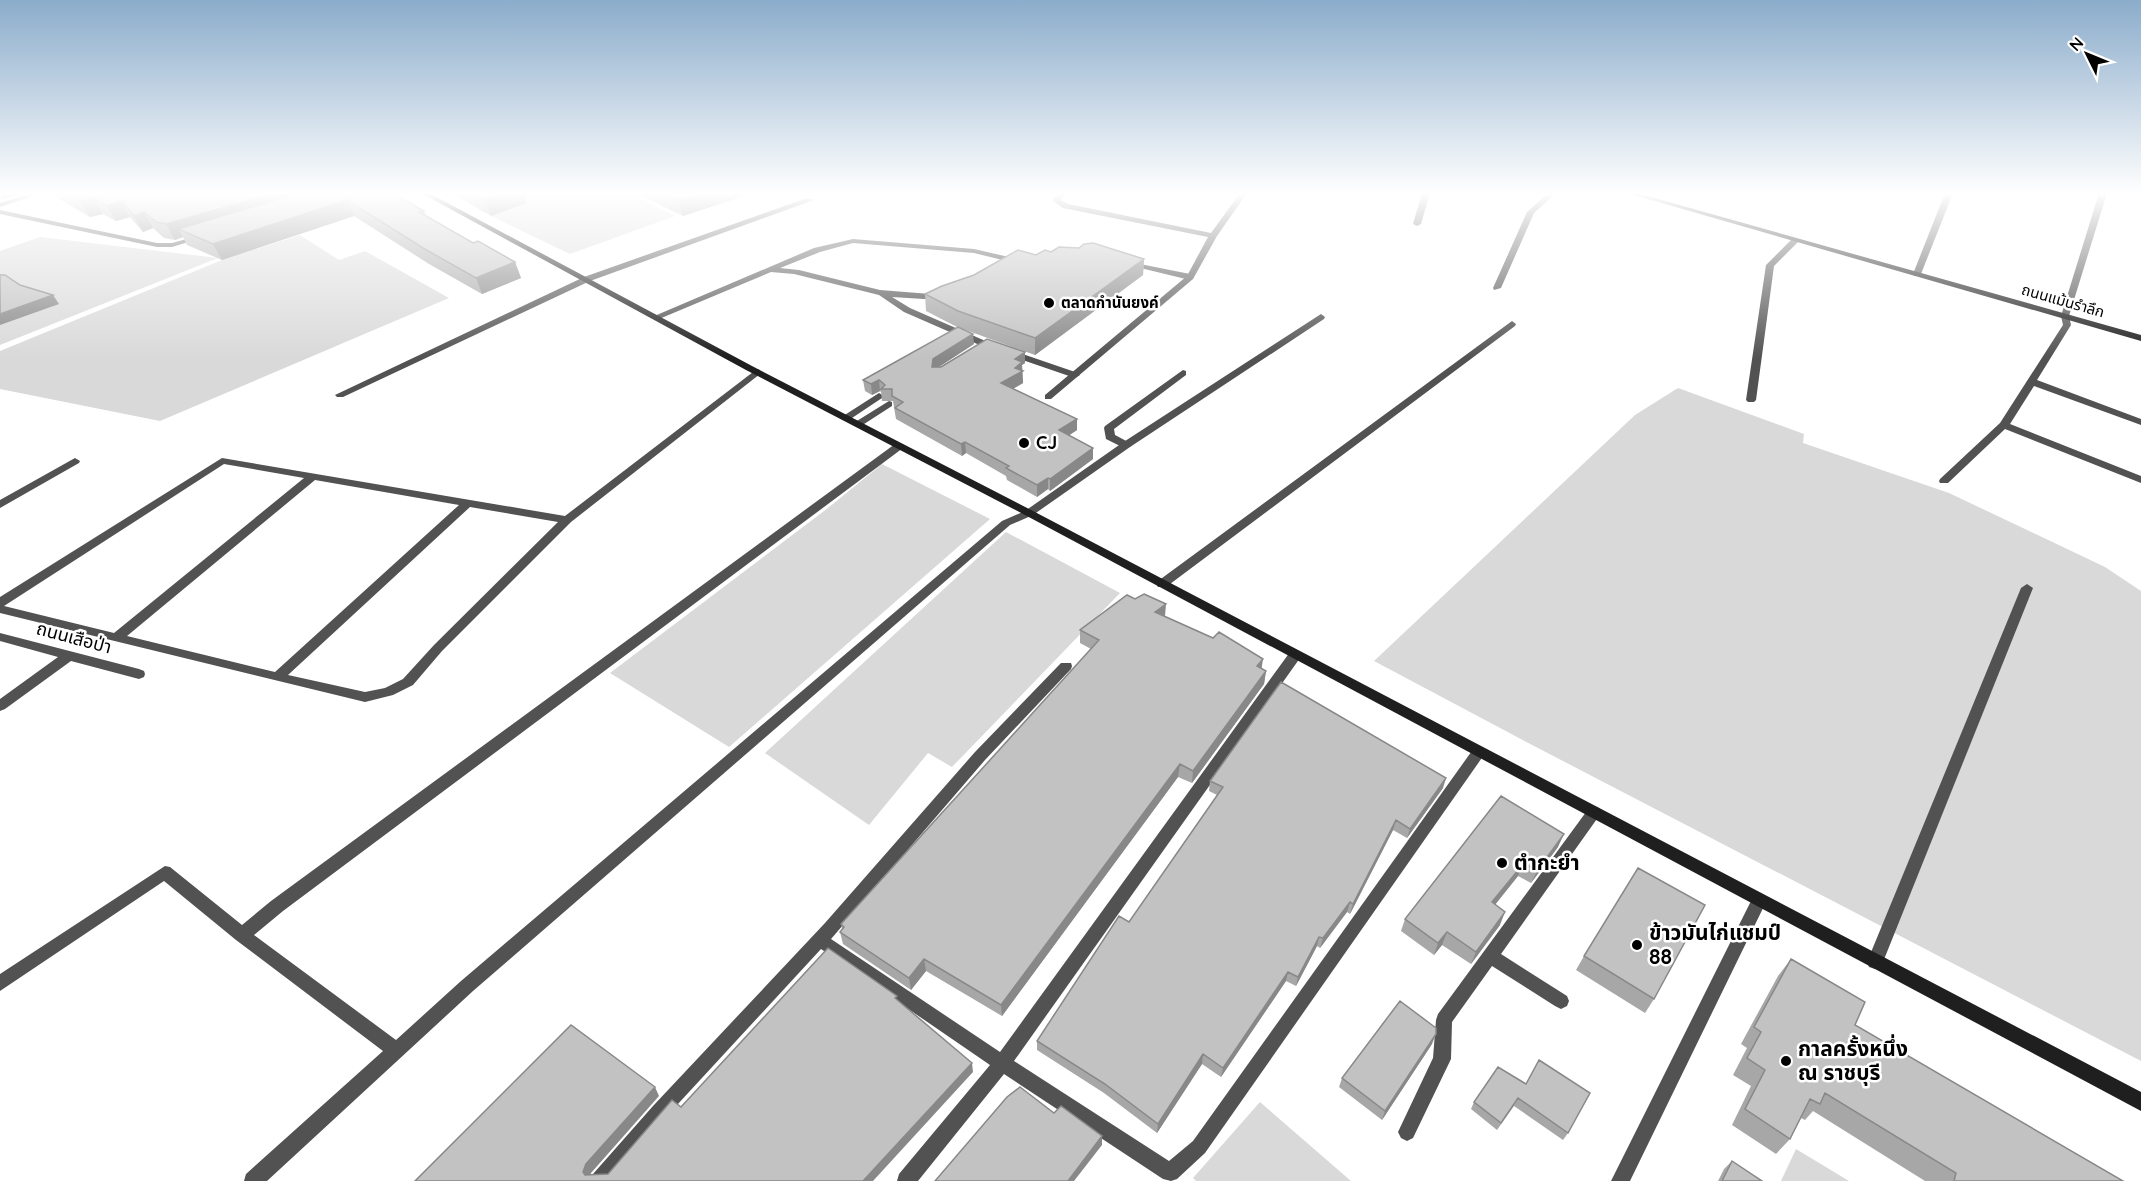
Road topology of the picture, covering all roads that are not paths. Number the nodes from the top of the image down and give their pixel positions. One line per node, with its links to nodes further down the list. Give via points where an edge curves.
1 (529, 248): 20 (street)
2 (674, 248): 20 (street)
3 (829, 248): 11 (street)
4 (939, 248): 13 (street)
5 (1206, 248): 19 (street)
6 (1515, 248): 21 (street)
7 (1788, 248): 36 (street, via 1770,265)
8 (1825, 248): 18 (street, ถนนแม้นรำลึก)
9 (1927, 248): 18 (street)
10 (2086, 248): 24 (street)
11 (800, 257): 16 (street); 17 (street)
12 (1115, 260): 19 (street)
13 (1017, 261): 14 (street); 15 (street)
14 (1029, 263)
15 (1007, 266)
16 (765, 272): 17 (street); 25 (street)
17 (802, 272): 22 (street)
18 (1917, 274): 24 (street, ถนนแม้นรำลึก)
19 (1190, 277): 31 (street)
20 (587, 279): 25 (street); 33 (street)
21 (1497, 288)
22 (878, 291): 23 (street); 31 (street, via 976,346)
23 (949, 296)
24 (2065, 316): 28 (street, ถนนแม้นรำลึก); 32 (street, via 2067,325)
25 (656, 317): 29 (street)
26 (1321, 317): 42 (street)
27 (1512, 324): 52 (street)
28 (2141, 338)
29 (757, 372): 38 (street); 51 (street)
30 (1184, 373): 42 (street, via 1109,428 1110,437)
31 (1075, 375): 35 (street)
32 (2032, 382): 39 (street); 41 (street)
33 (340, 395)
34 (879, 396): 38 (street)
35 (1048, 397)
36 (1751, 400)
37 (889, 404): 40 (street)
38 (845, 418): 40 (street)
39 (2141, 422)
40 (857, 424): 43 (street)
41 (2004, 425): 46 (street); 47 (street)
42 (1126, 445): 50 (street)
43 (899, 446): 50 (street); 67 (street)
44 (75, 460): 49 (street)
45 (313, 476): 48 (street); 54 (street, via 222,461); 57 (street)
46 (2141, 480)
47 (1944, 481)
48 (468, 502): 51 (street); 62 (street)
49 (0, 505)
50 (1029, 513): 52 (street); 73 (street, via 1006,523)
51 (567, 520): 62 (street, via 408,682 365,697)
52 (1162, 584): 59 (street)
53 (2027, 588): 70 (street)
54 (0, 603)
55 (0, 609): 57 (street)
56 (0, 637): 58 (street, ถนนเสือป่า)
57 (117, 637): 62 (street)
58 (70, 655): 61 (street, ถนนเสือป่า); 63 (street)
59 (1295, 655): 64 (street); 74 (street)
60 (1066, 666): 68 (street, via 980,756)
61 (139, 674)
62 (278, 677)
63 (0, 706)
64 (1479, 752): 65 (street); 74 (street, via 1199,1147 1170,1172)
65 (1594, 813): 66 (street); 69 (street)
66 (1759, 900): 70 (street); 80 (street)
67 (242, 935): 71 (street, via 165,872); 73 (street)
68 (819, 939): 74 (street); 78 (street)
69 (1490, 956): 72 (street); 76 (street, via 1444,1020 1442,1059)
70 (1875, 962): 75 (street)
71 (0, 983)
72 (1562, 1001)
73 (396, 1050): 77 (street)
74 (1002, 1063): 79 (street)
75 (2141, 1102)
76 (1407, 1132)
77 (253, 1181)
78 (600, 1181)
79 (906, 1181)
80 (1620, 1181)

